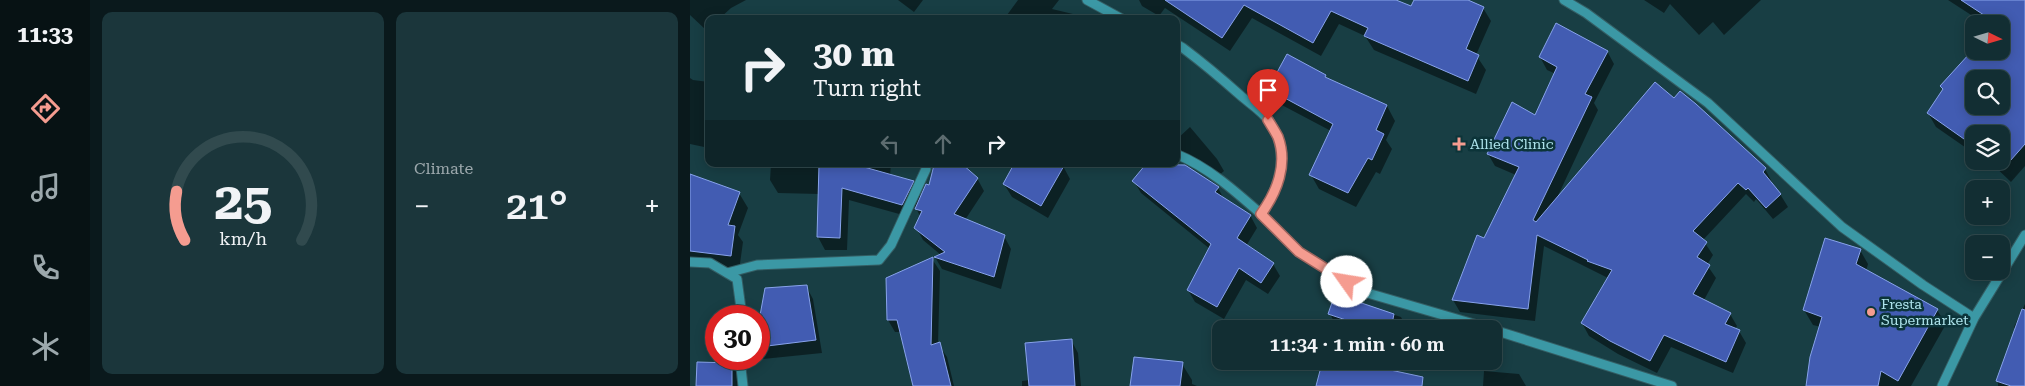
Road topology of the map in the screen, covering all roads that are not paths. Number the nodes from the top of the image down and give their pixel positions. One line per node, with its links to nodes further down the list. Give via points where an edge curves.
1 (1087, 0): 3 (street)
2 (1564, 0): 12 (street, via 1708,103 1842,227)
3 (1115, 15)
4 (1180, 46): 7 (street, via 1268,120 1278,137 1280,179)
5 (1180, 156): 7 (street, via 1194,161)
6 (926, 169): 10 (street, via 891,245 878,260 757,265)
7 (1261, 214): 13 (street, via 1299,252 1364,292)
8 (2025, 235): 12 (street)
9 (690, 262): 10 (street, via 710,263)
10 (727, 273): 11 (street, via 737,279)
11 (741, 305)
12 (1974, 318): 18 (street)
13 (1461, 320)
14 (1502, 332): 17 (street)
15 (741, 370): 16 (street)
16 (743, 386)
17 (1672, 386)
18 (1942, 386)

